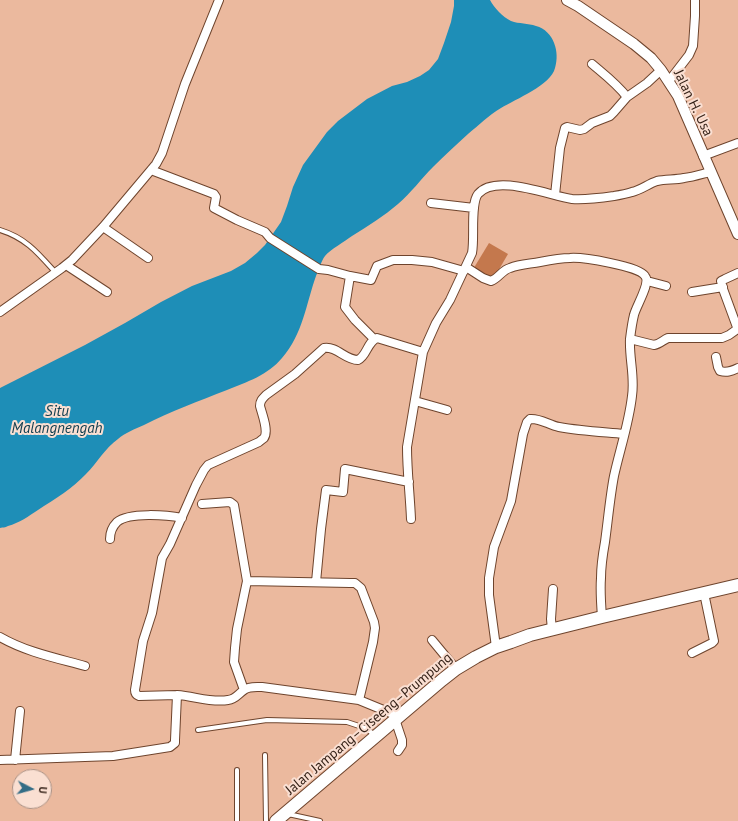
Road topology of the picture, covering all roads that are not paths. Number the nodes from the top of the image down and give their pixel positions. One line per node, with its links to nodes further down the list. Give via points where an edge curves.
1 (219, 0): 11 (street, via 162,152)
2 (567, 0): 4 (street, Jalan H. Usa)
3 (695, 0): 7 (street, via 693,46)
4 (581, 3): 6 (street, Jalan H. Usa, via 651,58)
5 (592, 64): 8 (street, via 612,80)
6 (661, 70): 7 (street, Jalan H. Usa); 8 (street)
7 (669, 81): 10 (street, Jalan H. Usa, via 678,96)
8 (627, 97): 13 (street, via 610,116 584,129 565,128)
9 (738, 143): 10 (street)
10 (703, 156): 12 (street, Jalan H. Usa)
11 (151, 170): 17 (street); 25 (street, via 214,194 214,208 265,232 270,238 319,269)
12 (710, 172): 13 (street, via 658,181 631,193 606,197 570,199); 16 (street, Jalan H. Usa)
13 (555, 195): 15 (street, via 502,185 481,191 477,195)
14 (431, 203): 15 (street)
15 (474, 208): 22 (street, via 474,246)
16 (735, 217): 19 (street, Jalan H. Usa)
17 (103, 227): 20 (street); 21 (street)
18 (0, 230): 23 (lane, via 24,241)
19 (738, 234)
20 (148, 258)
21 (66, 265): 23 (street); 29 (street)
22 (465, 269): 25 (street, via 432,262 393,260 377,266 371,280); 26 (street, via 491,281 510,268 572,257 630,268 643,273); 34 (street)
23 (56, 273): 31 (street)
24 (738, 273): 28 (street, via 721,281)
25 (350, 276): 32 (street, via 345,307)
26 (647, 281): 27 (street); 33 (street, via 634,314)
27 (666, 286)
28 (723, 287): 30 (street); 33 (street, via 737,327 726,337 668,338 658,345)
29 (107, 292)
30 (692, 292)
31 (0, 312)
32 (374, 339): 34 (street); 42 (street, via 363,357 358,360 350,359 330,347 324,348 266,395 260,403 266,427 264,438 208,465)
33 (630, 339): 39 (street, via 633,394)
34 (423, 352): 37 (street)
35 (716, 357): 36 (street, via 720,371 725,373)
36 (738, 368)
37 (415, 401): 38 (street); 40 (street, via 407,447)
38 (447, 410)
39 (624, 434): 50 (street, via 614,476 600,576); 54 (street, via 558,427 536,418 528,422 523,434 511,501 494,547 489,578)
40 (409, 482): 43 (street); 46 (street, via 345,469 343,492 326,490)
41 (202, 504): 45 (street, via 230,502 234,505)
42 (182, 518): 44 (street, via 143,516 122,520 112,528); 59 (street, via 160,564 135,693 139,696)
43 (411, 519)
44 (110, 539)
45 (247, 581): 46 (street); 58 (street, via 237,629 234,662)
46 (316, 582): 60 (street, via 355,583 361,588 366,600 375,628)
47 (738, 585): 49 (main road, Jalan Jampang–Ciseeng–Prumpung)
48 (553, 589): 51 (street)
49 (704, 592): 50 (main road, Jalan Jampang–Ciseeng–Prumpung); 55 (street, via 714,641)
50 (602, 617): 51 (main road, Jalan Jampang–Ciseeng–Prumpung)
51 (552, 630): 54 (main road, Jalan Jampang–Ciseeng–Prumpung)
52 (0, 637): 56 (street, via 32,651)
53 (432, 640): 57 (street)
54 (496, 647): 57 (main road, Jalan Jampang–Ciseeng–Prumpung)
55 (692, 653)
56 (84, 666)
57 (456, 669): 62 (main road, Jalan Jampang–Ciseeng–Prumpung)
58 (244, 690): 59 (street, via 235,698 227,700); 60 (street, via 262,687)
59 (177, 695): 68 (street, via 175,743 170,747 113,756)
60 (359, 700): 62 (street)
61 (20, 711): 68 (street)
62 (396, 717): 64 (main road, Jalan Jampang–Ciseeng–Prumpung); 65 (street, via 402,740)
63 (198, 730): 64 (lane, via 267,720 347,722 365,728)
64 (375, 736): 70 (main road, Jalan Jampang–Ciseeng–Prumpung)
65 (398, 751)
66 (265, 755): 72 (lane)
67 (0, 760): 68 (street)
68 (15, 760)
69 (237, 770): 71 (lane)
70 (280, 817): 73 (lane)
71 (238, 821)
72 (266, 821)
73 (320, 821)

